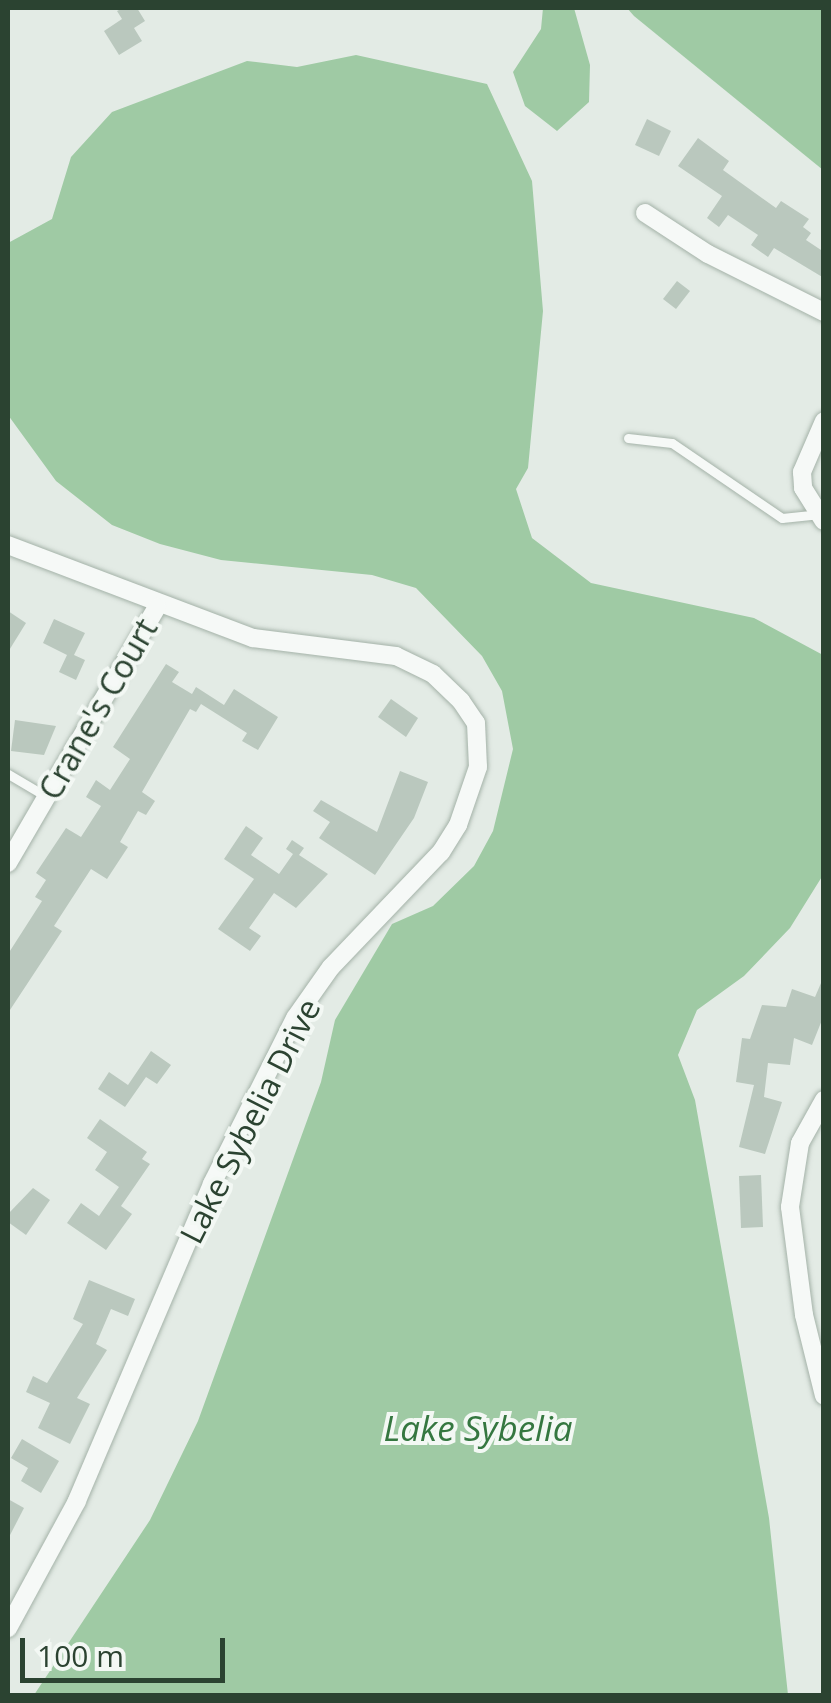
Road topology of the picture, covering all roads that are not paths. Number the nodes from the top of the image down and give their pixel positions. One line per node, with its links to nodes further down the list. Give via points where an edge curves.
1 (645, 213): 2 (street, via 708,254)
2 (824, 312)
3 (824, 421): 5 (street, via 802,472)
4 (628, 438): 5 (lane, via 672,442 782,518)
5 (821, 517)
6 (8, 545): 7 (street, Lake Sybelia Drive)
7 (157, 607): 9 (street, Crane's Court); 13 (street, Lake Sybelia Drive, via 253,638 396,656 433,674 476,724 478,767 441,852 332,967 296,1018 212,1184 77,1501)
8 (8, 774): 9 (lane)
9 (47, 797): 10 (street, Crane's Court)
10 (8, 863)
11 (824, 1100): 12 (street, via 800,1143 790,1207 804,1316)
12 (824, 1396)
13 (8, 1628)

